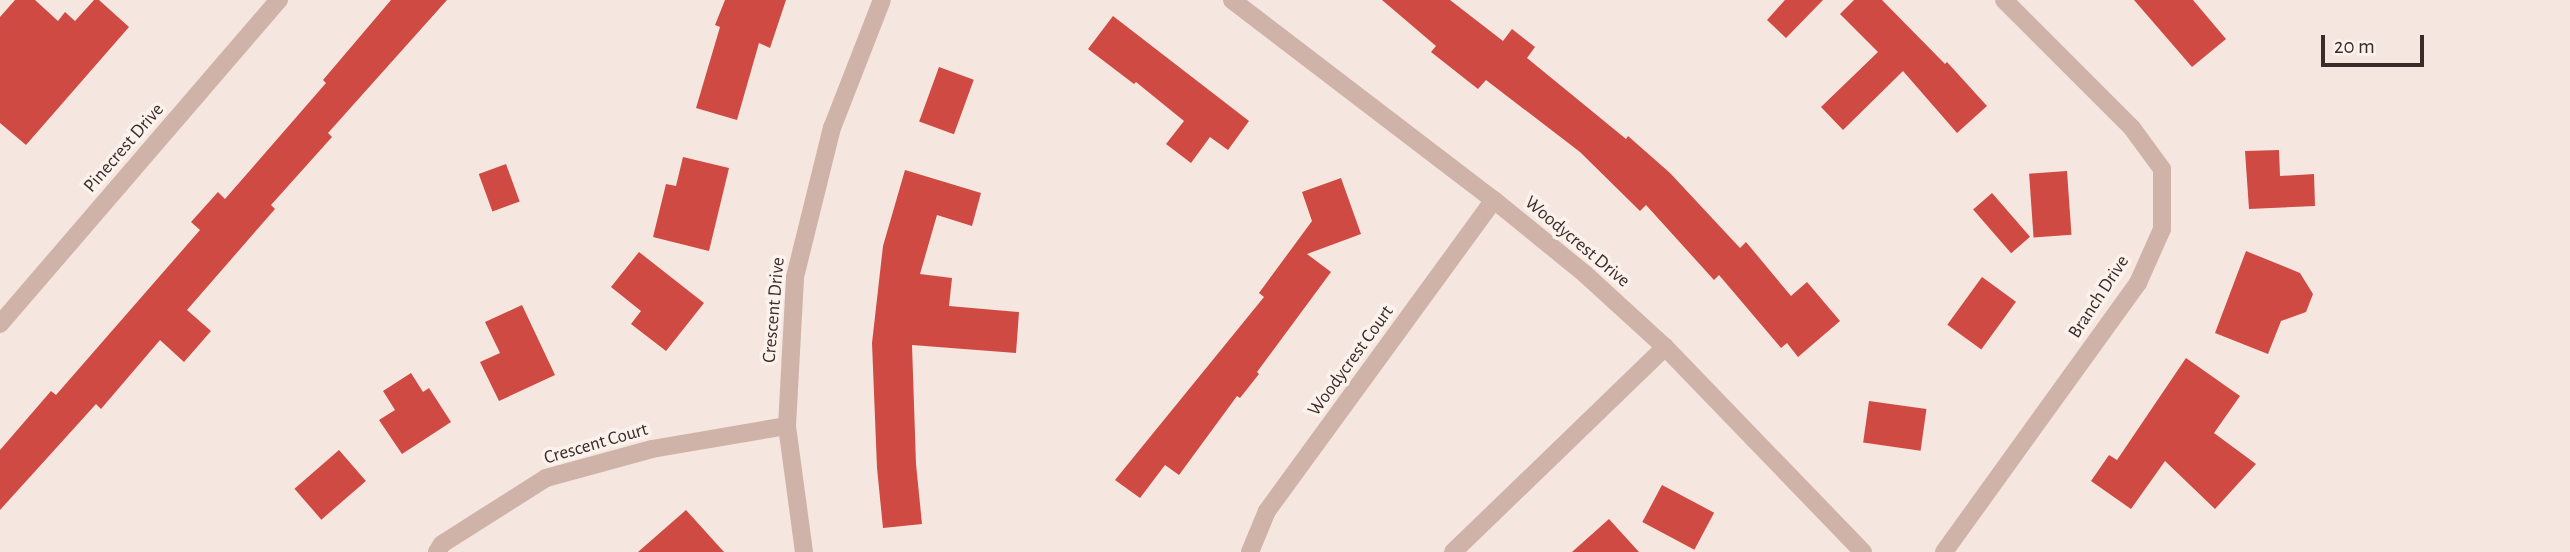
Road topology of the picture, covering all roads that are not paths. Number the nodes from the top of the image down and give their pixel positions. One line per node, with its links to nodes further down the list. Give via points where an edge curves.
1 (279, 0): 6 (street, Pinecrest Drive)
2 (882, 0): 8 (street, Crescent Drive, via 832,128 794,277)
3 (1232, 0): 5 (street, Woodycrest Drive)
4 (2004, 0): 14 (street, Branch Drive, via 2132,128 2162,169 2162,229 2138,283)
5 (1494, 200): 7 (street, Woodycrest Drive); 11 (street, Woodycrest Court, via 1267,511)
6 (0, 324)
7 (1665, 347): 12 (street); 13 (street, Woodycrest Drive)
8 (786, 426): 9 (street, Crescent Court, via 652,449 546,478 442,544); 10 (street, Crescent Drive)
9 (437, 552)
10 (804, 552)
11 (1250, 552)
12 (1453, 552)
13 (1863, 552)
14 (1944, 552)

